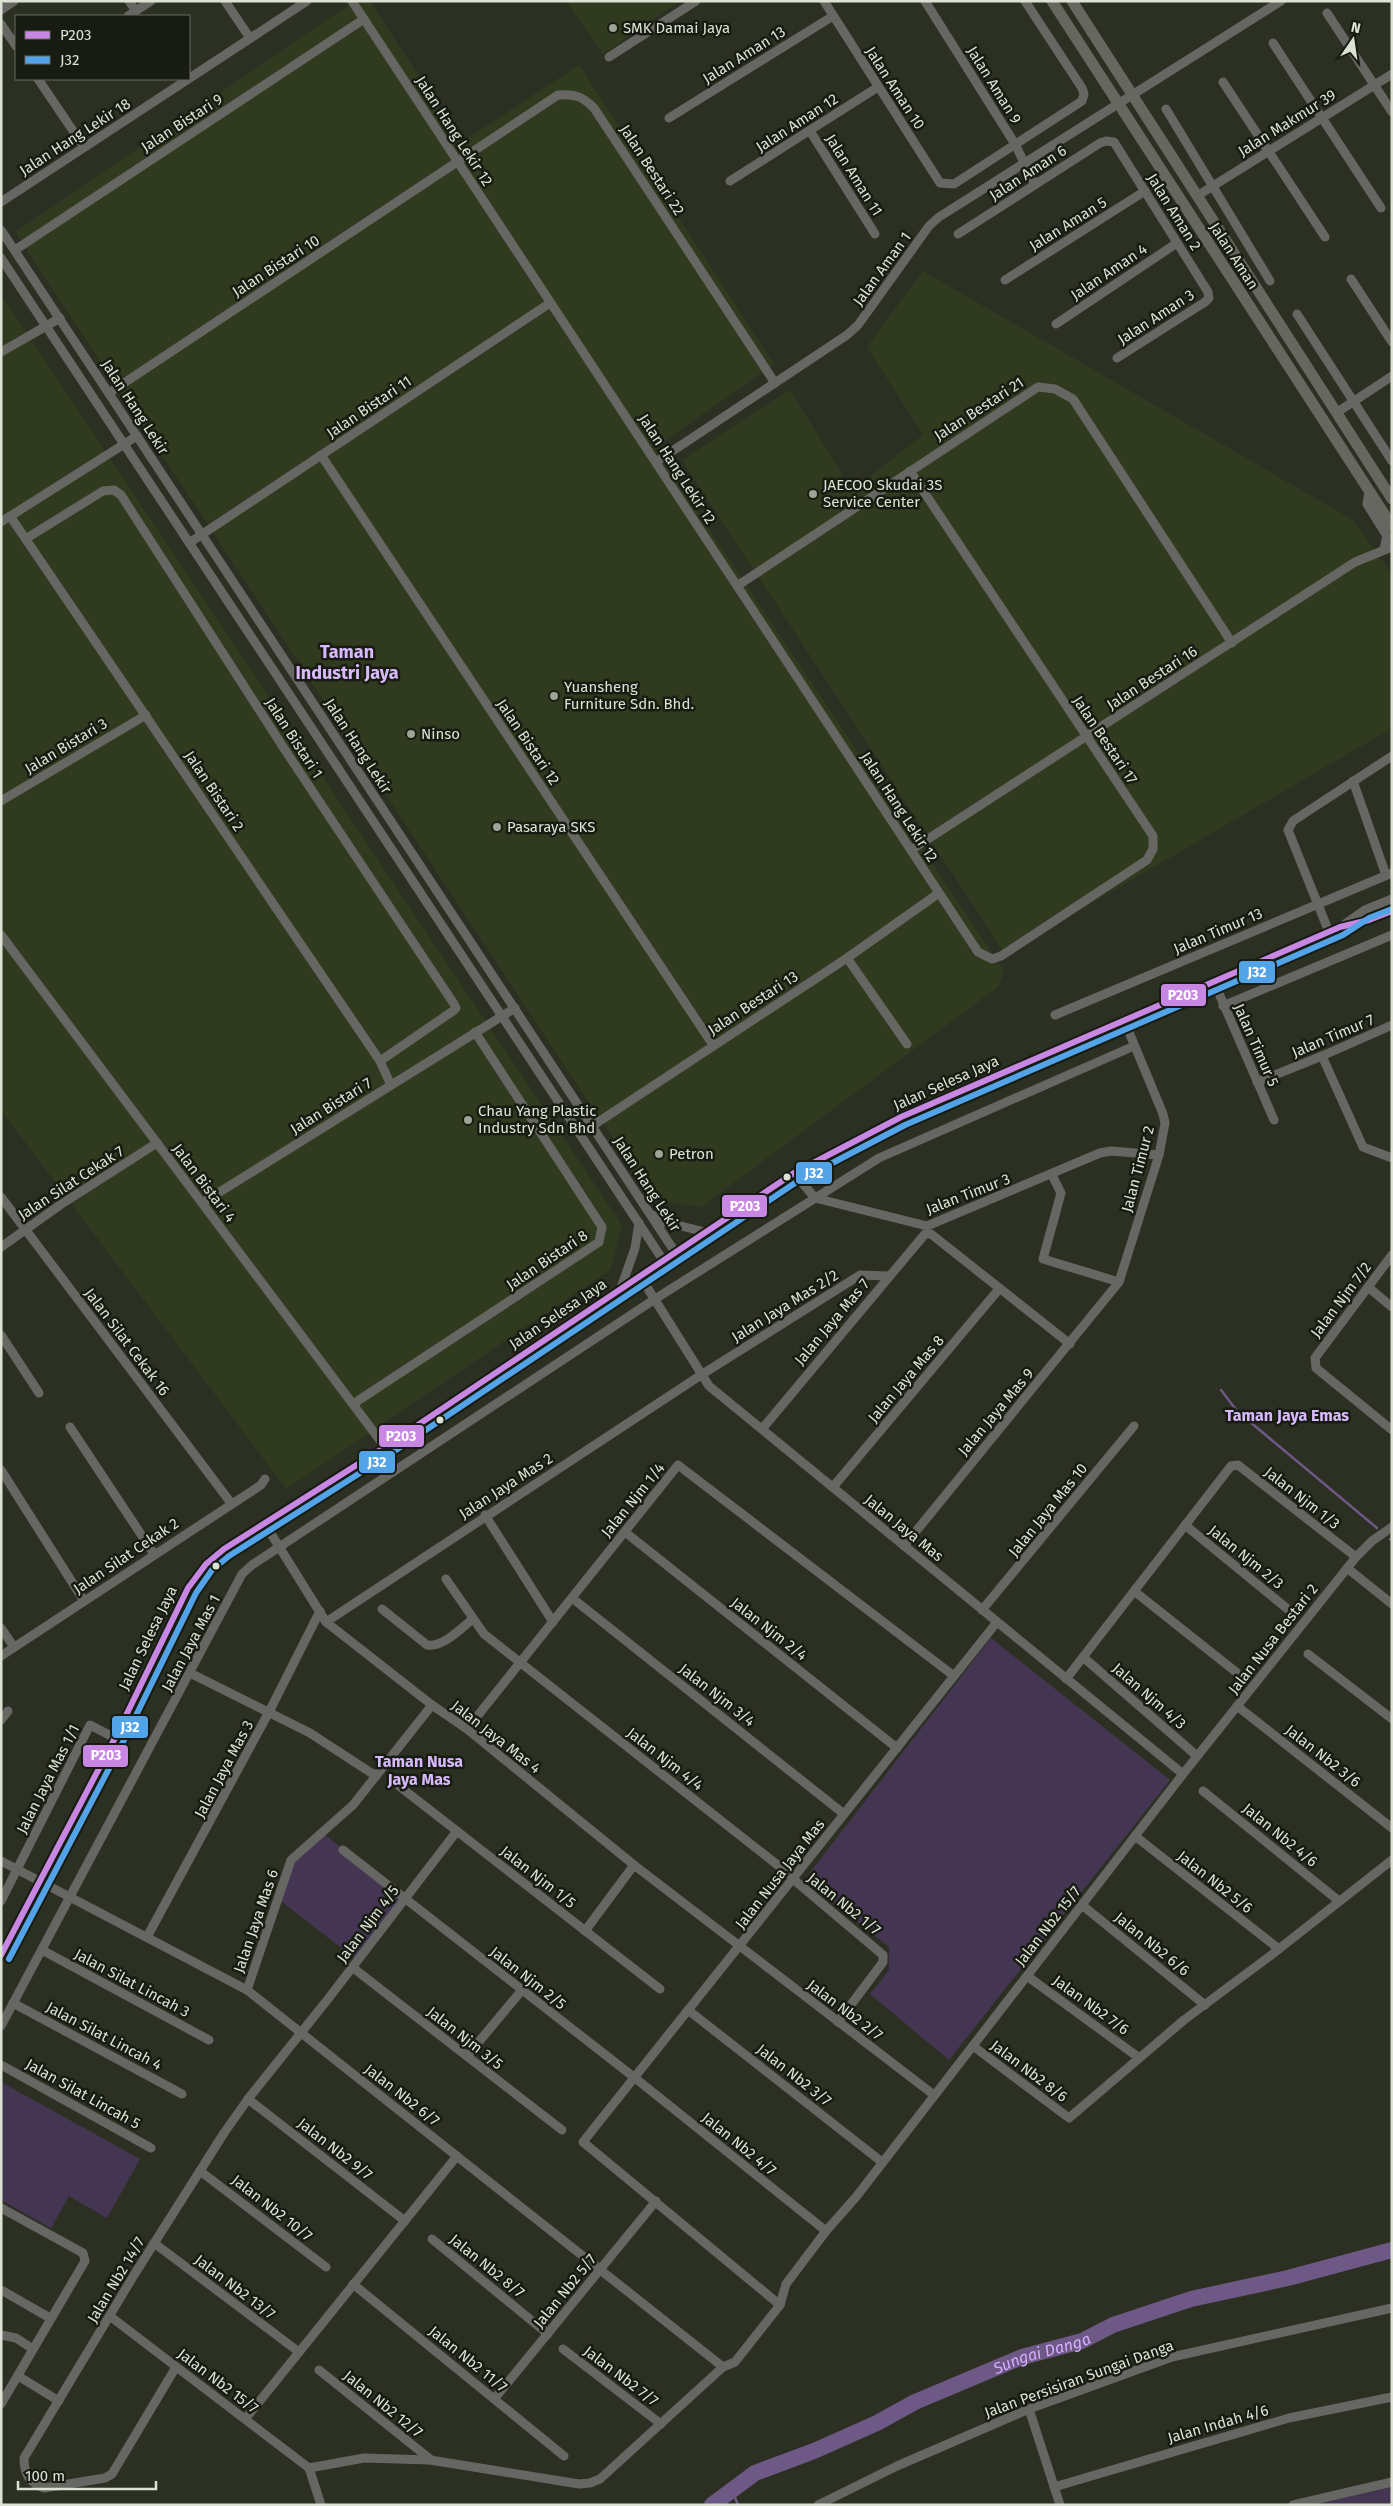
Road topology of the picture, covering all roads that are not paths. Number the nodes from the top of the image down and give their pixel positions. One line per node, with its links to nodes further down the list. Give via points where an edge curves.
1 (14, 1): 14 (street)
2 (129, 1): 16 (street)
3 (151, 1): 16 (street)
4 (225, 1): 20 (street)
5 (307, 1): 20 (street, Jalan Hang Lekir 18)
6 (352, 1): 18 (street, Jalan Hang Lekir 12)
7 (696, 1): 23 (street)
8 (824, 1): 17 (street, Jalan Aman 10)
9 (925, 1): 39 (street, Jalan Aman 9)
10 (1026, 1): 39 (street, via 1084,94 1082,100)
11 (1052, 1): 32 (main road, Jalan Aman)
12 (1072, 1): 31 (main road, Jalan Aman)
13 (1281, 1): 31 (street, Jalan Aman 1)
14 (1, 10)
15 (1328, 13): 29 (street)
16 (132, 14)
17 (833, 16): 30 (street, Jalan Aman 10); 35 (street, Jalan Aman 13)
18 (364, 19): 42 (street, Jalan Hang Lekir 12); 56 (street, Jalan Bistari 9)
19 (1, 24): 22 (street)
20 (250, 38): 25 (street, Jalan Hang Lekir 18)
21 (1272, 43): 36 (street)
22 (15, 45)
23 (609, 57)
24 (1392, 74): 29 (street, Jalan Makmur 39)
25 (190, 77)
26 (39, 80): 40 (street)
27 (186, 80): 40 (street, Jalan Hang Lekir 18)
28 (1223, 82): 41 (street)
29 (1374, 85): 34 (street); 36 (street, Jalan Makmur 39)
30 (878, 87): 37 (street, Jalan Aman 12); 39 (street, Jalan Aman 10, via 940,184 954,184)
31 (1133, 97): 32 (street, Jalan Aman 1); 48 (main road, Jalan Aman)
32 (1119, 105): 43 (street, Jalan Aman 1); 81 (main road, Jalan Aman)
33 (1166, 109): 46 (street)
34 (1392, 112)
35 (669, 118)
36 (1322, 118): 41 (street, Jalan Makmur 39); 50 (street)
37 (810, 131): 44 (street, Jalan Aman 12); 52 (street, Jalan Aman 11)
38 (1114, 142): 45 (street, Jalan Aman 6, via 1100,143); 47 (street, Jalan Aman 2)
39 (1015, 144): 43 (street, Jalan Aman 9)
40 (84, 147): 49 (street, Jalan Hang Lekir 18)
41 (1268, 151): 46 (street, Jalan Makmur 39); 54 (street)
42 (458, 162): 62 (street, Jalan Hang Lekir 12); 71 (street, Jalan Bestari 22, via 558,95 583,97 594,108); 72 (street, Jalan Bistari 10)
43 (1026, 163): 45 (street, Jalan Aman 9); 71 (street, Jalan Aman 1, via 934,221 858,325)
44 (730, 182)
45 (1035, 185): 53 (street, Jalan Aman 6)
46 (1211, 186): 48 (street, Jalan Makmur 39); 60 (street)
47 (1145, 191): 55 (street, Jalan Aman 2); 59 (street, Jalan Aman 5)
48 (1197, 196): 74 (main road, Jalan Aman)
49 (2, 199)
50 (1381, 208)
51 (1, 230): 56 (street, Jalan Hang Lekir)
52 (875, 234)
53 (958, 234)
54 (1325, 237)
55 (1177, 244): 61 (street, Jalan Aman 2); 65 (street, Jalan Aman 4)
56 (15, 250): 64 (street, Jalan Hang Lekir)
57 (1, 258): 66 (street, Jalan Hang Lekir)
58 (1351, 279): 67 (street)
59 (1005, 280)
60 (1270, 281)
61 (1209, 298): 69 (street, Jalan Aman 3)
62 (550, 303): 77 (street, Jalan Bistari 11); 79 (street, Jalan Hang Lekir 12)
63 (1297, 314): 73 (street)
64 (60, 318): 66 (street); 72 (street, Jalan Hang Lekir)
65 (1056, 324)
66 (46, 326): 68 (street); 76 (street, Jalan Hang Lekir)
67 (1392, 342)
68 (1, 352)
69 (1117, 358)
70 (1392, 376): 73 (street)
71 (775, 383): 79 (street, Jalan Aman 1)
72 (109, 393): 75 (street, Jalan Hang Lekir)
73 (1354, 401): 74 (street); 78 (street)
74 (1336, 412): 82 (main road, Jalan Aman)
75 (137, 436): 76 (street); 86 (street, Jalan Hang Lekir)
76 (124, 444): 83 (street); 88 (street, Jalan Hang Lekir)
77 (321, 455): 86 (street, Jalan Bistari 11); 118 (street, Jalan Bistari 12)
78 (1392, 461)
79 (656, 462): 90 (street, Jalan Hang Lekir 12)
80 (910, 471): 90 (street, Jalan Bestari 21); 91 (street, Jalan Bestari 21, via 1038,387 1055,389 1073,399); 93 (street, Jalan Bestari 17)
81 (1369, 491): 85 (main road, Jalan Aman); 89 (street, via 1367,504 1387,536)
82 (1392, 499)
83 (10, 516): 84 (street); 87 (street, Jalan Bistari 2)
84 (1, 522)
85 (1392, 526)
86 (202, 534): 88 (street, Jalan Bistari 11); 111 (street, Jalan Hang Lekir)
87 (26, 538): 92 (street, Jalan Bistari 2); 121 (street, Jalan Bistari 1, via 103,491 114,490 121,495 284,750 456,1008)
88 (189, 543): 113 (street, Jalan Hang Lekir)
89 (1388, 548): 91 (street, Jalan Bestari 16, via 1355,562)
90 (737, 586): 97 (street, Jalan Hang Lekir 12)
91 (1232, 643): 93 (street, Jalan Bestari 16)
92 (146, 715): 96 (street, Jalan Bistari 3); 121 (street, Jalan Bistari 2)
93 (1087, 736): 97 (street, Jalan Bestari 16); 107 (street, Jalan Bestari 17, via 1153,836 1153,849 1146,860 1001,956 992,959)
94 (1392, 756): 95 (street)
95 (1353, 781): 98 (street); 101 (street, via 1290,825 1288,830)
96 (1, 800)
97 (911, 850): 99 (street, Jalan Hang Lekir 12)
98 (1389, 874): 101 (street, Jalan Timur 13)
99 (939, 893): 107 (street, Jalan Hang Lekir 12); 108 (street, Jalan Bestari 13)
100 (1392, 899): 103 (street, Jalan Selesa Jaya, via 1365,910)
101 (1318, 905): 104 (street); 112 (street, Jalan Timur 13)
102 (1392, 911): 103 (street, Jalan Selesa Jaya)
103 (1340, 927): 104 (street, Jalan Selesa Jaya)
104 (1329, 932): 109 (street, Jalan Selesa Jaya)
105 (1, 935): 127 (street, Jalan Bistari 4)
106 (1392, 935): 110 (street)
107 (978, 952)
108 (847, 958): 117 (street); 118 (street, Jalan Bestari 13)
109 (1214, 982): 110 (street, Jalan Timur 5); 114 (street, Jalan Selesa Jaya)
110 (1223, 1006): 122 (street, Jalan Timur 5)
111 (515, 1008): 113 (street, Jalan Bistari 7); 125 (street, Jalan Hang Lekir)
112 (1055, 1015)
113 (502, 1016): 116 (street, Jalan Bistari 7); 126 (street, Jalan Hang Lekir)
114 (1124, 1020): 119 (street, Jalan Timur 2); 130 (street, Jalan Selesa Jaya, via 901,1117)
115 (1392, 1025): 120 (street, Jalan Timur 7)
116 (475, 1032): 123 (street, Jalan Bistari 7); 156 (street, Jalan Bistari 8, via 602,1227 602,1236 599,1242)
117 (907, 1044)
118 (713, 1045): 125 (street, Jalan Bestari 13)
119 (1134, 1046): 128 (street, Jalan Timur 2, via 1164,1118); 133 (street, Jalan Jaya Mas 1, via 880,1158)
120 (1322, 1056): 122 (street, Jalan Timur 7); 129 (street, via 1363,1147)
121 (380, 1061): 123 (street, Jalan Bistari 2)
122 (1257, 1082): 124 (street, Jalan Timur 5)
123 (391, 1085): 134 (street, Jalan Bistari 7)
124 (1274, 1120)
125 (593, 1126): 126 (street, Jalan Bestari 13); 135 (street, Jalan Hang Lekir)
126 (580, 1134): 136 (street, Jalan Hang Lekir)
127 (157, 1143): 134 (street, Jalan Bistari 4); 137 (street, Jalan Silat Cekak 7)
128 (1159, 1155): 131 (street, Jalan Timur 3, via 1106,1152); 145 (street, Jalan Timur 2)
129 (1392, 1158)
130 (794, 1173): 133 (street); 138 (street, Jalan Selesa Jaya)
131 (1052, 1175): 133 (street, Jalan Timur 3, via 927,1226); 145 (street, via 1061,1193 1043,1259)
132 (1, 1197): 137 (street, Jalan Silat Cekak 16)
133 (815, 1198): 150 (street, Jalan Jaya Mas 1)
134 (202, 1203): 156 (street, Jalan Bistari 4)
135 (651, 1215): 138 (street); 140 (street, Jalan Hang Lekir)
136 (639, 1223): 142 (street, Jalan Hang Lekir); 148 (street, via 635,1248)
137 (26, 1229): 139 (street, Jalan Silat Cekak 7); 165 (street, Jalan Silat Cekak 16)
138 (704, 1232): 140 (street, Jalan Selesa Jaya)
139 (1, 1246)
140 (675, 1252): 142 (street, Jalan Selesa Jaya)
141 (1392, 1255): 146 (street, Jalan Njm 7/2)
142 (663, 1260): 143 (street, Jalan Selesa Jaya)
143 (640, 1276): 148 (street, Jalan Selesa Jaya); 150 (street, Jalan Jaya Mas)
144 (888, 1276): 147 (street, Jalan Jaya Mas 7, via 925,1234 931,1234); 154 (street, Jalan Jaya Mas 2/2, via 860,1275); 159 (street, Jalan Jaya Mas 7)
145 (1119, 1282): 149 (street, Jalan Timur 2)
146 (1368, 1287): 151 (street); 160 (street, Jalan Njm 7/2, via 1314,1363)
147 (999, 1288): 153 (street); 164 (street, Jalan Jaya Mas 8)
148 (621, 1289): 161 (street, Jalan Selesa Jaya)
149 (1109, 1297): 153 (street, Jalan Jaya Mas 9)
150 (655, 1299): 154 (street, Jalan Jaya Mas); 171 (street, Jalan Jaya Mas 1)
151 (1392, 1307)
152 (1, 1335): 155 (street)
153 (1070, 1344): 172 (street, Jalan Jaya Mas 9)
154 (701, 1375): 159 (street, Jalan Jaya Mas, via 709,1386); 166 (street, Jalan Jaya Mas 2)
155 (39, 1393)
156 (353, 1404): 161 (street, Jalan Bistari 4)
157 (70, 1426): 173 (street)
158 (1134, 1426): 182 (street, Jalan Jaya Mas 10)
159 (762, 1429): 164 (street, Jalan Jaya Mas)
160 (1392, 1430)
161 (385, 1447): 167 (street, Jalan Selesa Jaya)
162 (1, 1470): 179 (street)
163 (265, 1479): 165 (street, Jalan Silat Cekak 2, via 261,1485)
164 (833, 1488): 172 (street, Jalan Jaya Mas)
165 (231, 1503): 173 (street, Jalan Silat Cekak 2)
166 (486, 1516): 186 (street, Jalan Jaya Mas 2); 187 (street)
167 (264, 1524): 171 (street, Jalan Jaya Mas 4); 206 (street, Jalan Selesa Jaya, via 206,1564 188,1588)
168 (1185, 1525): 174 (street, Jalan Njm 1/3, via 1231,1466 1238,1466); 177 (street); 184 (street, Jalan Njm 2/3)
169 (1392, 1527): 174 (street, Jalan Nusa Bestari 2)
170 (625, 1532): 178 (street, Jalan Njm 1/4); 197 (street, Jalan Njm 1/4, via 678,1465); 207 (street, Jalan Njm 2/4)
171 (279, 1546): 183 (street, Jalan Jaya Mas 4); 196 (street, Jalan Jaya Mas 1, via 242,1574)
172 (904, 1546): 182 (street, Jalan Jaya Mas)
173 (154, 1554): 179 (street, Jalan Silat Cekak 2)
174 (1356, 1557): 175 (street, Jalan Nusa Bestari 2)
175 (1347, 1568): 180 (street); 200 (street, Jalan Nusa Bestari 2)
176 (446, 1578): 185 (street, Jalan Njm 4/4)
177 (1134, 1591): 193 (street); 195 (street)
178 (572, 1598): 187 (street, Jalan Njm 1/4); 213 (street, Jalan Njm 3/4)
179 (84, 1601): 190 (street, Jalan Silat Cekak 2)
180 (1392, 1604)
181 (382, 1609): 185 (street, via 427,1645 433,1646)
182 (982, 1610): 188 (street, Jalan Jaya Mas)
183 (320, 1611): 186 (street, Jalan Jaya Mas 4); 202 (street, Jalan Jaya Mas 3)
184 (1290, 1611)
185 (474, 1619): 194 (street, Jalan Njm 4/4, via 484,1634)
186 (326, 1622): 199 (street, Jalan Jaya Mas 4)
187 (553, 1622): 194 (street, Jalan Njm 1/4)
188 (997, 1622): 197 (street, Jalan Nusa Jaya Mas); 198 (street, Jalan Jaya Mas)
189 (1, 1628): 190 (street)
190 (14, 1647): 192 (street, Jalan Silat Cekak 2)
191 (1308, 1654): 203 (street)
192 (1, 1656)
193 (1082, 1657): 198 (street); 208 (street, Jalan Njm 4/3)
194 (520, 1663): 205 (street, Jalan Njm 1/4); 222 (street, Jalan Njm 4/4)
195 (1236, 1672)
196 (190, 1674): 202 (street); 224 (street, Jalan Jaya Mas 1)
197 (954, 1676): 207 (street, Jalan Nusa Jaya Mas)
198 (1066, 1679): 209 (street, Jalan Jaya Mas)
199 (432, 1705): 205 (street, Jalan Jaya Mas 4); 210 (street, Jalan Jaya Mas 6)
200 (1237, 1706): 208 (street, Jalan Nusa Bestari 2); 214 (street, Jalan Nb2 3/6)
201 (8, 1711): 204 (street)
202 (269, 1712): 210 (street, via 310,1733); 230 (street, Jalan Jaya Mas 3)
203 (1392, 1719)
204 (1, 1720)
205 (467, 1729): 220 (street, Jalan Jaya Mas 4)
206 (114, 1738): 221 (street, Jalan Jaya Mas 1/1, via 90,1725); 223 (street, Jalan Selesa Jaya)
207 (897, 1748): 213 (street, Jalan Nusa Jaya Mas)
208 (1197, 1756): 209 (street, Jalan Nusa Bestari 2)
209 (1183, 1774): 216 (street, Jalan Nb2 15/7)
210 (376, 1776): 238 (street, Jalan Jaya Mas 6, via 353,1805 291,1860)
211 (399, 1786): 215 (street, Jalan Njm 1/5)
212 (1203, 1791): 227 (street, Jalan Nb2 4/6)
213 (844, 1814): 222 (street, Jalan Nusa Jaya Mas)
214 (1392, 1828)
215 (457, 1831): 225 (street, Jalan Njm 4/5); 229 (street, Jalan Njm 1/5)
216 (1135, 1836): 228 (street, Jalan Nb2 15/7); 232 (street, Jalan Nb2 5/6)
217 (343, 1850): 225 (street, Jalan Njm 2/5)
218 (1392, 1860): 227 (street)
219 (1, 1861): 221 (street, Jalan Nb2 6/7)
220 (634, 1865): 229 (street); 231 (street, Jalan Jaya Mas 4)
221 (18, 1870): 223 (street, Jalan Nb2 6/7); 226 (street)
222 (793, 1878): 231 (street, Jalan Nusa Jaya Mas); 243 (street, Jalan Nb2 1/7, via 883,1955 883,1962)
223 (40, 1881): 224 (street, Jalan Nb2 6/7); 234 (street, Jalan Selesa Jaya)
224 (71, 1897): 230 (street, Jalan Nb2 6/7); 233 (street, Jalan Jaya Mas 1)
225 (404, 1899): 235 (street, Jalan Njm 4/5); 239 (street, Jalan Njm 2/5)
226 (1, 1901)
227 (1339, 1901): 232 (street)
228 (1082, 1905): 236 (street, Jalan Nb2 15/7); 241 (street, Jalan Nb2 6/6)
229 (585, 1931): 237 (street, Jalan Njm 1/5)
230 (148, 1937): 238 (street, Jalan Nb2 6/7)
231 (739, 1946): 242 (street, Jalan Nusa Jaya Mas); 243 (street, Jalan Nb2 2/7)
232 (1278, 1949): 241 (street)
233 (42, 1950): 240 (street, Jalan Jaya Mas 1); 246 (street, Jalan Silat Lincah 3)
234 (1, 1955)
235 (352, 1967): 245 (street, Jalan Njm 4/5); 248 (street, Jalan Njm 3/5)
236 (1027, 1976): 247 (street, Jalan Nb2 15/7); 249 (street, Jalan Nb2 7/6)
237 (660, 1989)
238 (248, 1990): 245 (street, Jalan Nb2 6/7)
239 (522, 1990): 248 (street); 251 (street, Jalan Njm 2/5)
240 (14, 2003): 244 (street, Jalan Jaya Mas 1); 252 (street, Jalan Silat Lincah 4)
241 (1205, 2005): 249 (street)
242 (688, 2010): 251 (street, Jalan Nusa Jaya Mas); 258 (street, Jalan Nb2 3/7)
243 (838, 2022): 253 (street, Jalan Nb2 2/7)
244 (1, 2026)
245 (301, 2033): 254 (street, Jalan Nb2 14/7); 257 (street, Jalan Nb2 6/7)
246 (209, 2040)
247 (972, 2046): 249 (street, Jalan Nb2 8/6, via 1069,2118); 253 (street, Jalan Nb2 15/7)
248 (467, 2056): 255 (street, Jalan Njm 3/5)
249 (1138, 2057)
250 (1, 2065): 256 (street, Jalan Silat Lincah 5)
251 (635, 2078): 260 (street, Jalan Nusa Jaya Mas, via 583,2142); 263 (street, Jalan Nb2 4/7)
252 (182, 2094)
253 (934, 2095): 258 (street, Jalan Nb2 15/7)
254 (248, 2099): 259 (street, Jalan Nb2 14/7); 262 (street, Jalan Nb2 9/7)
255 (562, 2130)
256 (151, 2148)
257 (457, 2156): 262 (street); 267 (street, Jalan Nb2 6/7)
258 (882, 2162): 263 (street, Jalan Nb2 15/7)
259 (200, 2171): 265 (street, Jalan Nb2 14/7); 266 (street, Jalan Nb2 10/7)
260 (656, 2201): 267 (street, Jalan Nb2 5/7); 270 (street)
261 (1, 2208): 273 (street, via 83,2253 85,2262 81,2270)
262 (405, 2221): 268 (street)
263 (826, 2231): 270 (street, Jalan Nb2 15/7, via 786,2284)
264 (432, 2239): 274 (street, Jalan Nb2 8/7)
265 (154, 2243): 272 (street, Jalan Nb2 14/7); 278 (street, Jalan Nb2 13/7)
266 (326, 2267)
267 (600, 2270): 274 (street, Jalan Nb2 5/7); 280 (street, Jalan Nb2 6/7)
268 (353, 2284): 278 (street); 284 (street, Jalan Nb2 11/7)
269 (1, 2290): 273 (street)
270 (780, 2305): 280 (street, Jalan Nb2 15/7, via 735,2362)
271 (1392, 2308): 287 (street, Jalan Persisiran Sungai Danga, via 1172,2357)
272 (110, 2317): 279 (street, Jalan Nb2 15/7); 285 (street, Jalan Nb2 14/7)
273 (50, 2318): 276 (street)
274 (548, 2334): 284 (street, Jalan Nb2 5/7)
275 (1, 2335): 276 (street, via 16,2338)
276 (33, 2349): 282 (street)
277 (564, 2349): 289 (street, Jalan Nb2 7/7)
278 (299, 2352): 288 (street)
279 (176, 2367): 285 (street, Jalan Nb2 14/7, via 112,2474 106,2478 44,2488 35,2485 26,2475 24,2458); 288 (street, Jalan Nb2 15/7)
280 (723, 2367): 289 (street, Jalan Nb2 15/7)
281 (319, 2370): 291 (street, Jalan Nb2 12/7)
282 (18, 2376): 285 (street); 286 (street)
283 (1392, 2397): 294 (street, Jalan Indah 4/6, via 1289,2418)
284 (495, 2398): 290 (street, Jalan Nb2 11/7)
285 (59, 2400)
286 (1, 2404)
287 (1029, 2409): 294 (street); 296 (street, Jalan Persisiran Sungai Danga, via 897,2466)
288 (246, 2418): 292 (street, Jalan Nb2 15/7)
289 (661, 2424): 291 (street, Jalan Nb2 15/7, via 600,2479 590,2483 579,2484)
290 (564, 2456)
291 (430, 2460): 292 (street, Jalan Nb2 15/7, via 364,2458)
292 (309, 2468): 295 (street)
293 (1392, 2482): 298 (street)
294 (1054, 2487): 297 (street)
295 (321, 2505)
296 (818, 2505)
297 (1060, 2505)
298 (1293, 2505)

